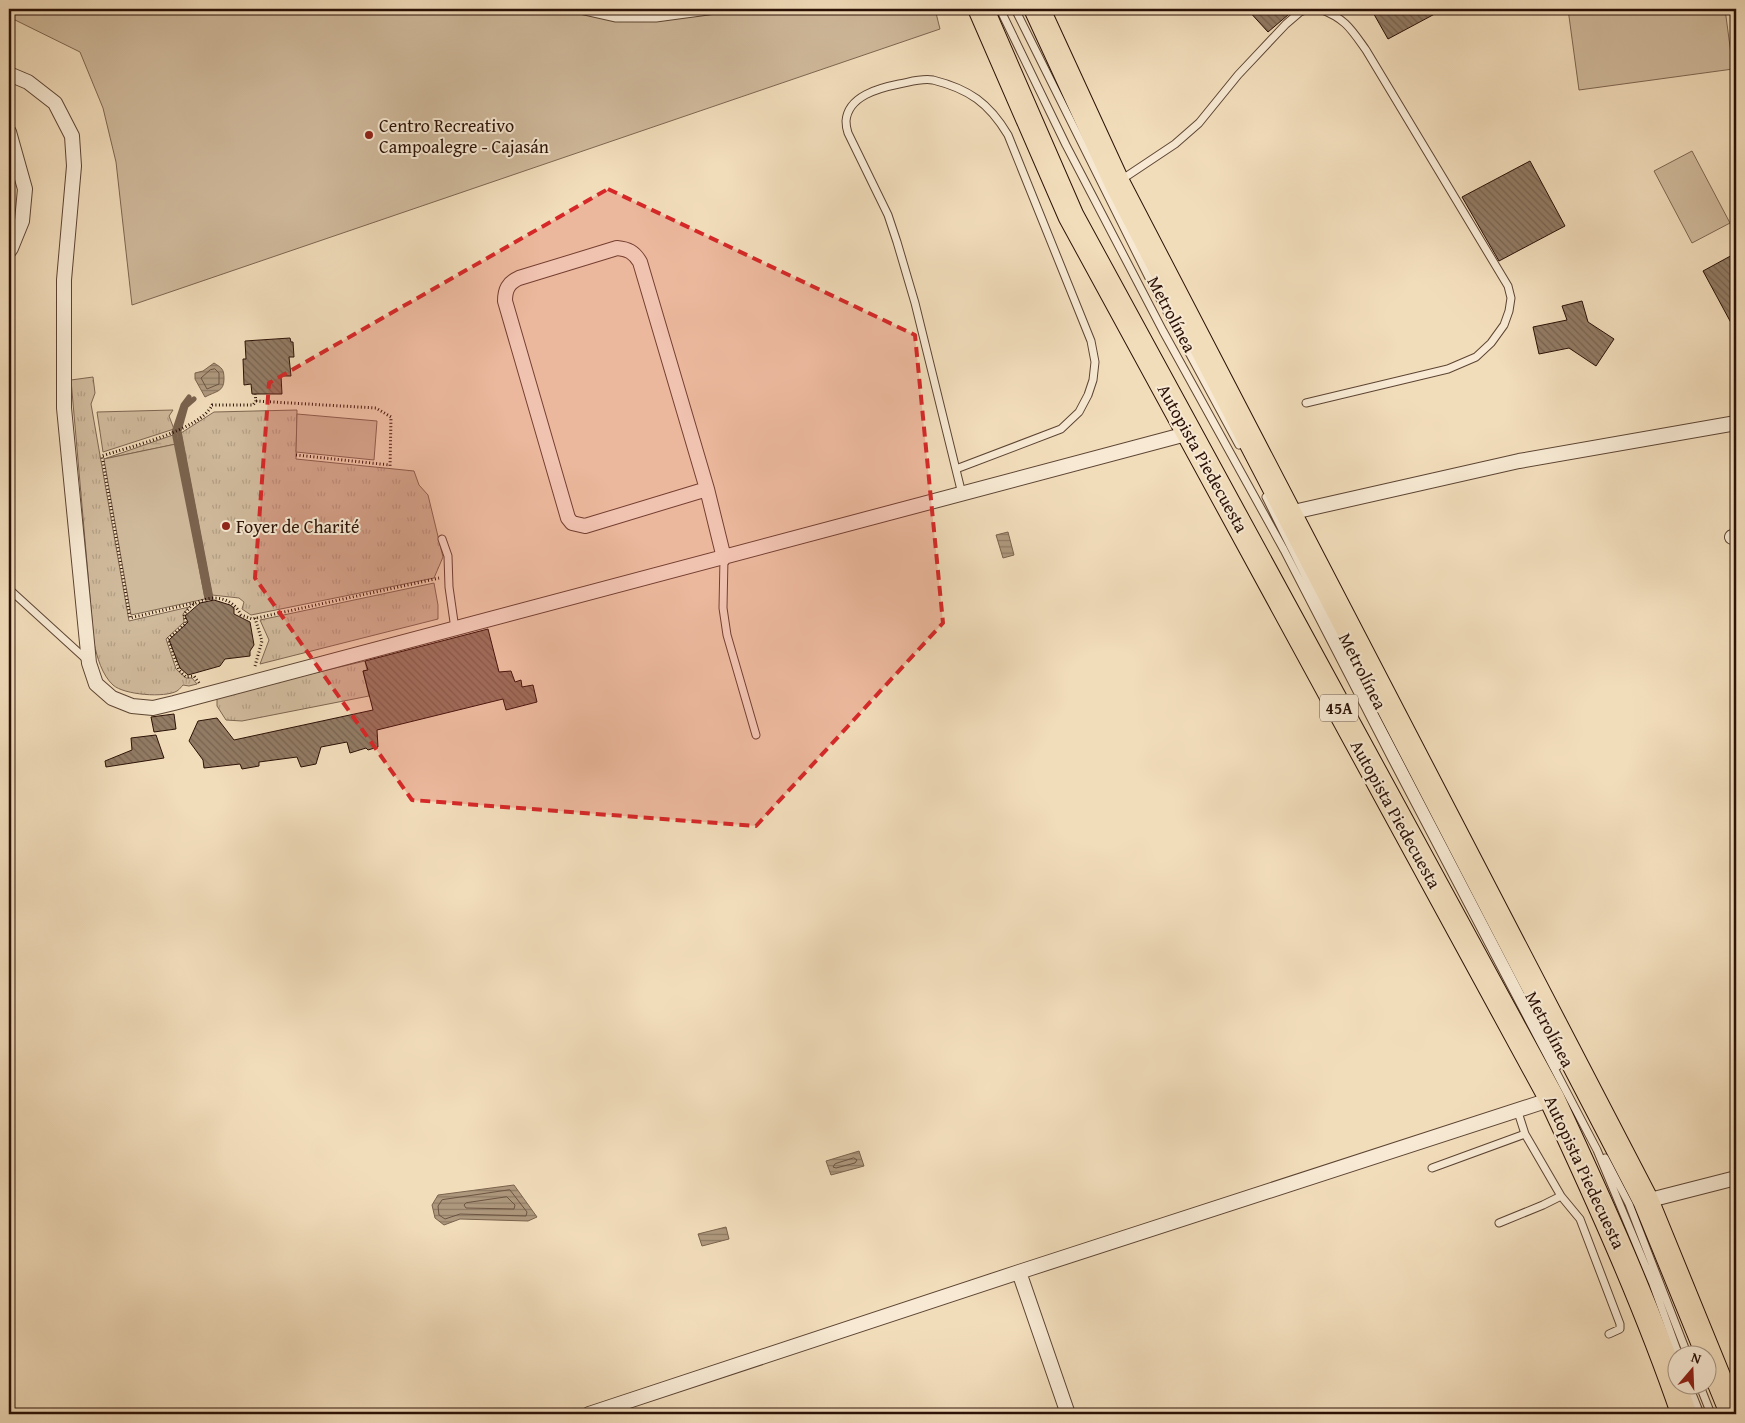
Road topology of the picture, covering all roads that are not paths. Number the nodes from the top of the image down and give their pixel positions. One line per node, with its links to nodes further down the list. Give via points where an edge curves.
1 (576, 9): 2 (lane, via 616,18 656,18)
2 (723, 9)
3 (981, 9): 15 (highway, Autopista Piedecuesta / 45A, via 1071,216)
4 (1000, 9): 38 (lane, Metrolínea, via 1149,304 1284,550 1597,1150)
5 (1015, 9): 16 (lane, Metrolínea, via 1152,284)
6 (1037, 9): 11 (highway, Autopista Piedecuesta / 45A)
7 (1307, 9): 11 (lane, via 1272,39 1198,123 1175,144)
8 (1320, 9): 13 (lane, via 1345,21 1366,50 1508,286 1511,298 1504,325 1476,357 1448,369)
9 (9, 74): 26 (street, via 28,82 55,103 72,136 74,166 64,280 64,408)
10 (9, 132): 12 (street, via 24,189 22,221)
11 (1117, 183): 21 (highway, Autopista Piedecuesta / 45A)
12 (9, 251)
13 (1306, 403)
14 (1736, 423): 21 (street, via 1511,463)
15 (1190, 433): 20 (street); 28 (highway, Autopista Piedecuesta / 45A)
16 (1244, 454)
17 (956, 468): 17 (lane, via 1061,429 1079,412 1088,395 1094,380 1095,362 1091,341 998,118 976,98 961,90 922,79 874,90 858,100 846,121 848,133 888,215 897,242); 20 (lane)
18 (1262, 488): 39 (lane, Metrolínea, via 1371,708 1629,1204)
19 (707, 489): 19 (street, via 636,256 624,248 617,248 519,278 509,284 506,301 568,518 585,526); 23 (street)
20 (962, 494): 23 (street)
21 (1289, 513): 34 (highway, Autopista Piedecuesta / 45A)
22 (442, 539): 25 (lane, via 448,556)
23 (724, 558): 25 (street); 27 (lane, via 723,608 727,635)
24 (9, 589): 26 (lane)
25 (455, 629): 26 (street, via 153,708 132,706 112,698 96,684)
26 (90, 663)
27 (756, 735)
28 (1552, 1099): 29 (street); 44 (highway, Autopista Piedecuesta / 45A, via 1637,1290)
29 (1517, 1109): 30 (lane); 36 (street)
30 (1525, 1134): 31 (lane); 33 (lane)
31 (1432, 1168)
32 (1736, 1178): 34 (street)
33 (1561, 1196): 35 (lane); 37 (lane, via 1580,1219 1620,1324 1620,1329)
34 (1646, 1201): 47 (highway, Autopista Piedecuesta / 45A)
35 (1499, 1223)
36 (1019, 1272): 42 (street); 43 (street)
37 (1608, 1334)
38 (1675, 1346)
39 (1684, 1346)
40 (1694, 1396): 45 (lane)
41 (1704, 1396): 46 (lane)
42 (589, 1414)
43 (1068, 1414)
44 (1684, 1414)
45 (1700, 1414)
46 (1711, 1414)
47 (1733, 1414)

